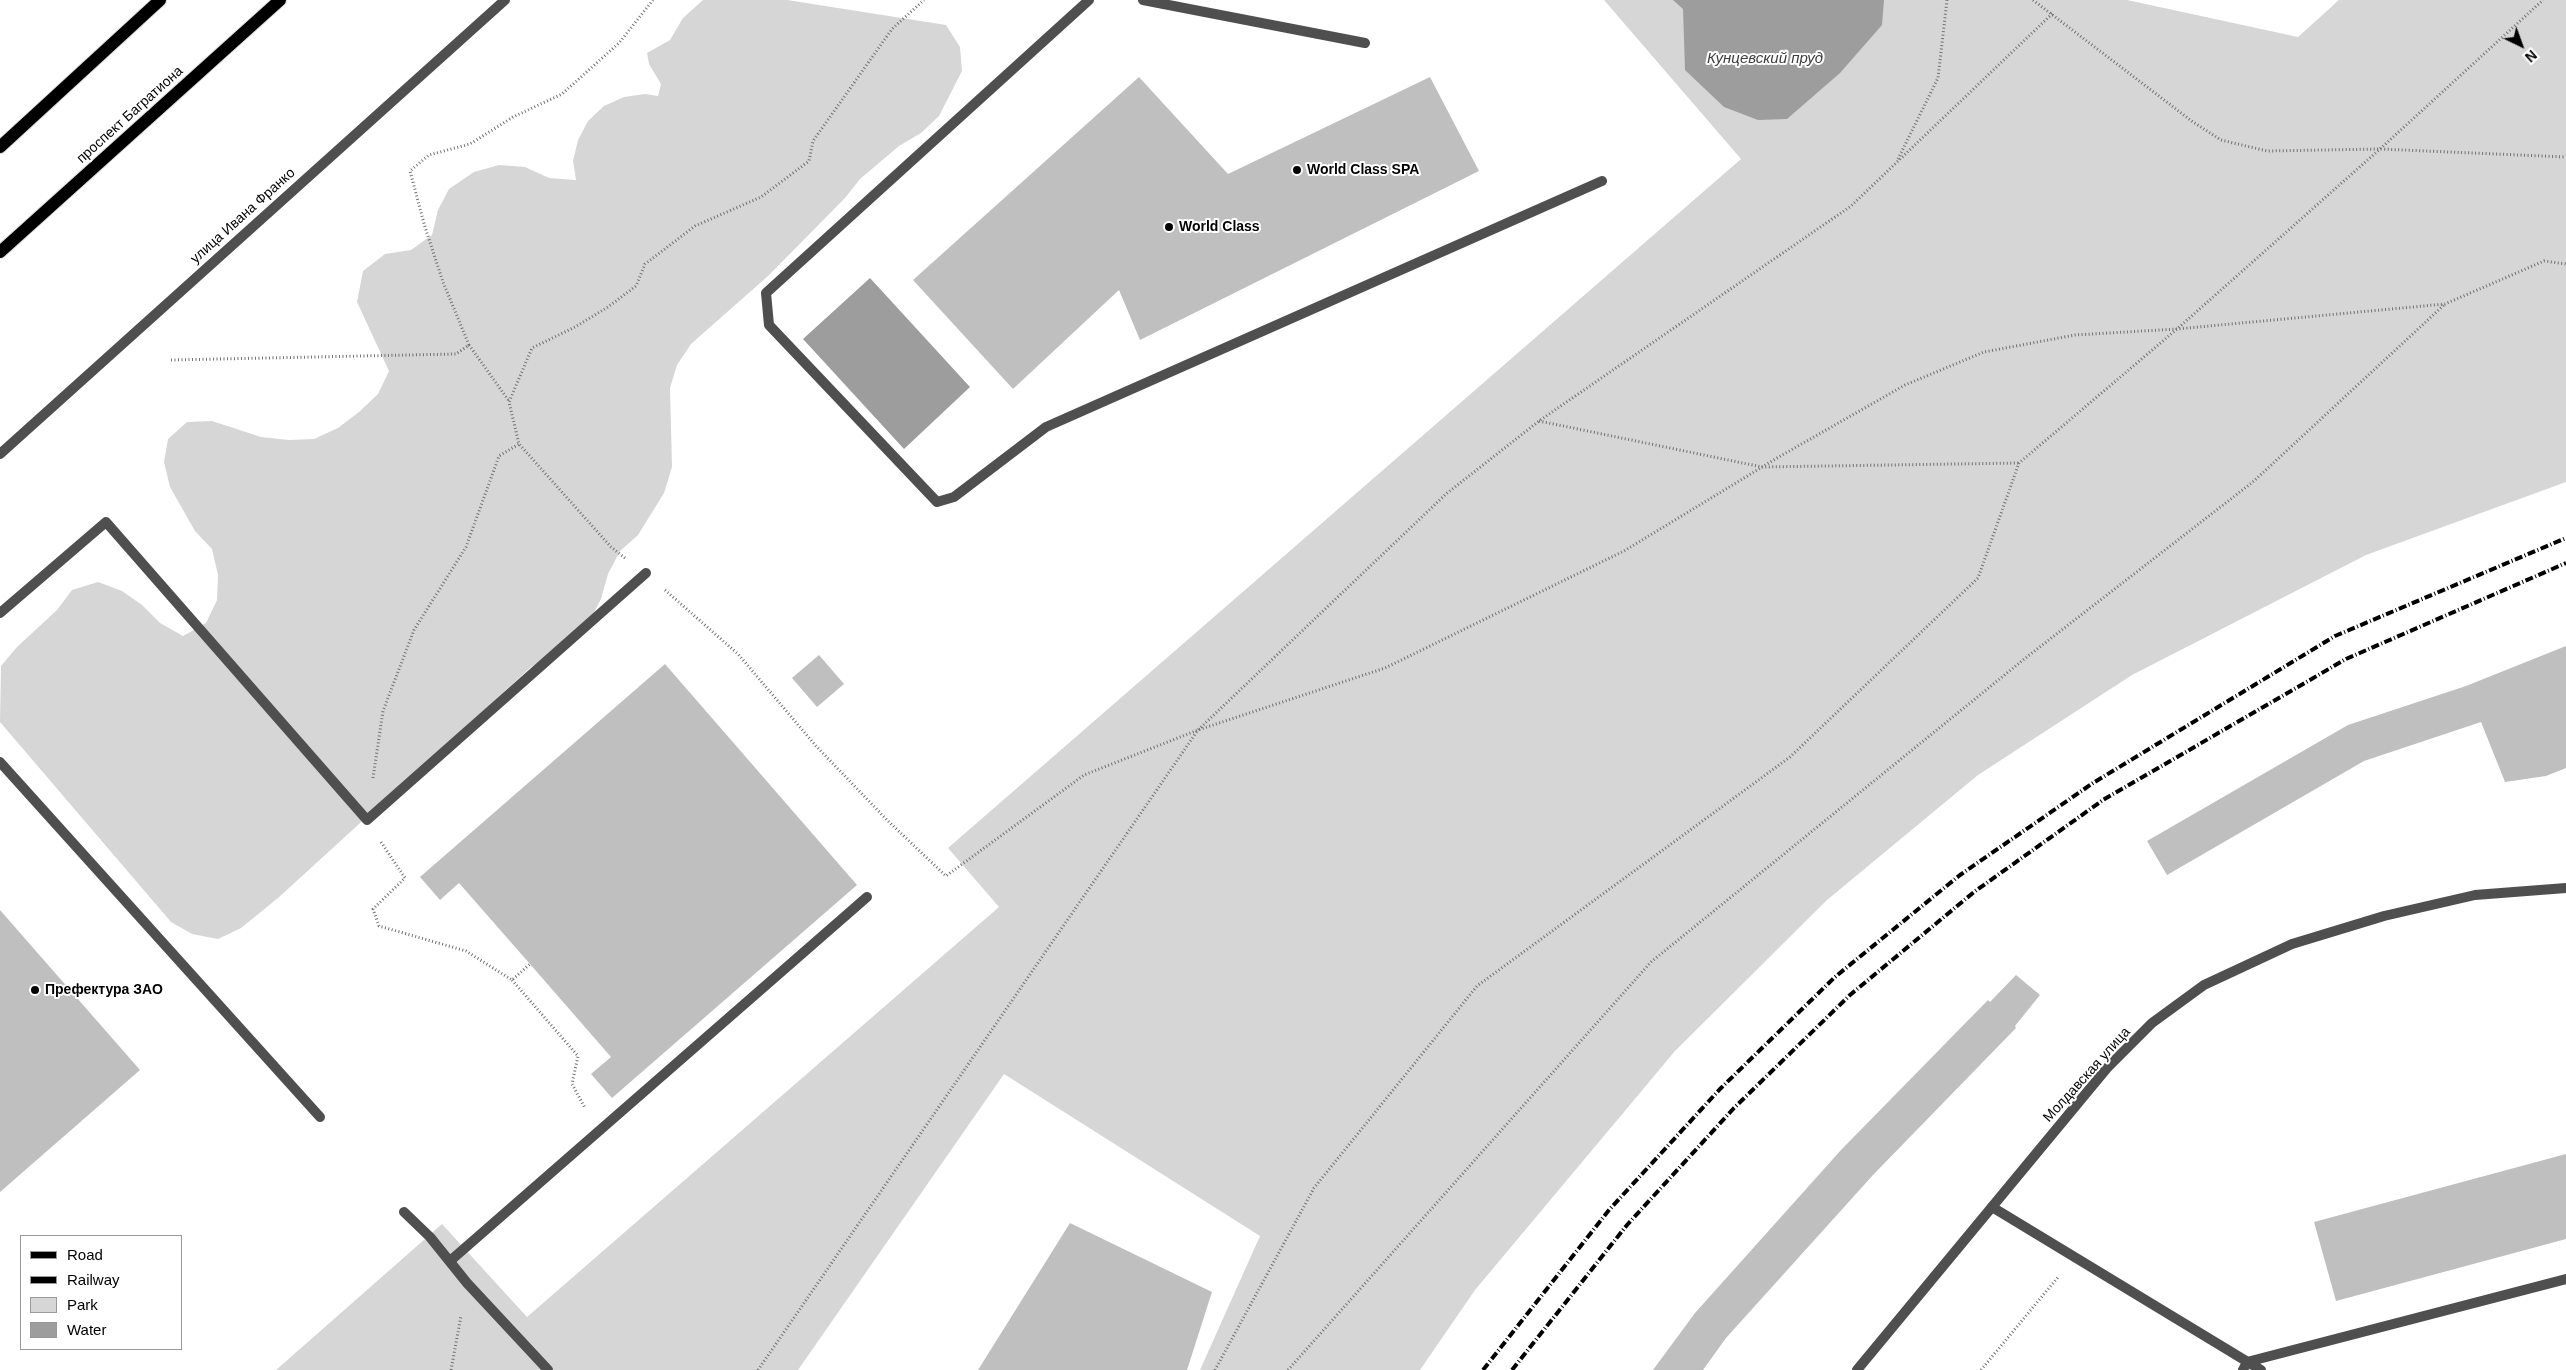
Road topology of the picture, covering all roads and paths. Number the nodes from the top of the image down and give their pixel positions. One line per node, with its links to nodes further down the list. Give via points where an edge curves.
1 (160, 0): 13 (main road)
2 (280, 0): 18 (main road, проспект Багратиона)
3 (505, 0): 27 (street, улица Ивана Франко)
4 (653, 0): 22 (path, via 619,43 562,94 513,117 470,144 429,155 410,171 440,273)
5 (924, 0): 24 (path, via 892,29 812,141 808,161 761,197 695,226 644,264 636,286 608,307 532,348)
6 (1089, 0): 17 (street, via 766,293 769,324 937,502 954,498 1046,428)
7 (1142, 0): 12 (street)
8 (1947, 0): 16 (path, via 1938,78)
9 (2033, 0): 11 (path)
10 (2544, 0): 14 (path)
11 (2053, 13): 14 (path, via 2193,122 2221,140 2267,151); 16 (path)
12 (1365, 43)
13 (0, 147)
14 (2380, 149): 15 (path); 21 (path)
15 (2566, 157)
16 (1896, 162): 25 (path, via 1852,206)
17 (1602, 181)
18 (0, 252)
19 (2566, 264): 20 (path, via 2544,261)
20 (2445, 304): 21 (path); 53 (path, via 2254,481 2023,660 1651,962)
21 (2177, 329): 28 (path); 29 (path, via 2075,335 1984,352 1905,385)
22 (469, 344): 23 (path, via 456,354); 24 (path)
23 (171, 360)
24 (510, 402): 26 (path)
25 (1539, 421): 29 (path); 33 (path, via 1446,494)
26 (519, 444): 30 (path); 35 (path, via 499,456 466,547 414,630 383,711)
27 (0, 454)
28 (2019, 463): 29 (path); 52 (path, via 1978,578 1790,757 1477,986 1314,1188)
29 (1762, 466): 33 (path, via 1624,552 1385,668)
30 (612, 548)
31 (646, 573): 33 (path, via 738,654 816,746 946,876 1084,775); 35 (street)
32 (0, 613): 35 (street, via 106,522)
33 (1198, 730): 51 (path)
34 (0, 762): 40 (street)
35 (367, 820): 39 (path, via 405,878 373,910 379,926 466,951)
36 (2566, 888): 42 (street, Молдавская улица, via 2475,895 2384,916 2292,944 2204,985 2152,1023 2107,1068)
37 (867, 897): 41 (street)
38 (530, 964): 39 (path)
39 (512, 980): 41 (path, via 578,1056 572,1084)
40 (320, 1118)
41 (597, 1132): 45 (street)
42 (1992, 1207): 44 (street); 54 (street, Молдавская улица)
43 (404, 1212): 45 (street, via 430,1236)
44 (2074, 1257): 48 (street); 55 (path)
45 (450, 1261): 47 (street)
46 (2566, 1279): 48 (street)
47 (467, 1283): 49 (path); 50 (street)
48 (2245, 1366): 56 (street)
49 (451, 1370)
50 (548, 1370)
51 (758, 1370)
52 (1215, 1370)
53 (1288, 1370)
54 (1856, 1370)
55 (1981, 1370)
56 (2261, 1370)

